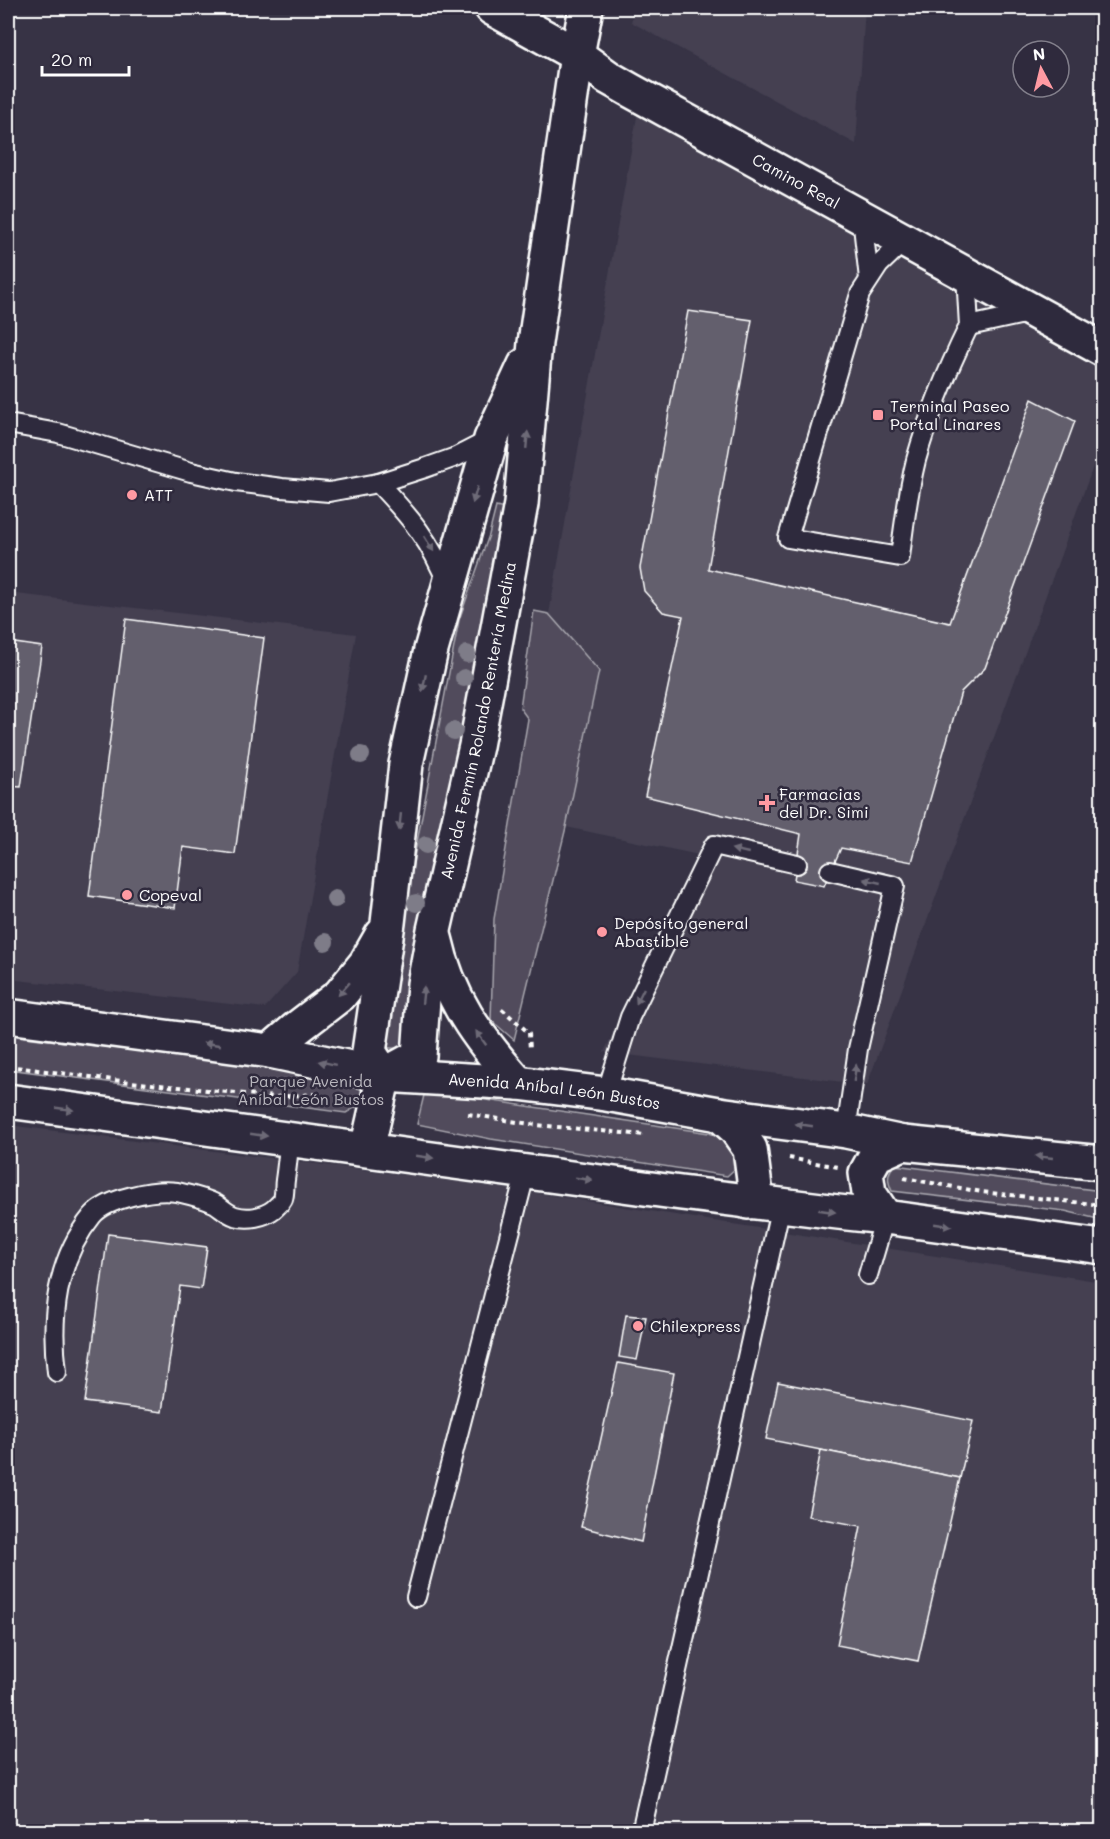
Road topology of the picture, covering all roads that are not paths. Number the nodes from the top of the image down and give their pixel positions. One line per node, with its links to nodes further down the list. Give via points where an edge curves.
1 (492, 8): 3 (main road, Camino Real)
2 (586, 8): 3 (main road, Avenida Fermín Rolando Rentería Medina)
3 (577, 55): 4 (main road, Camino Real, via 616,82); 10 (main road, Avenida Fermín Rolando Rentería Medina)
4 (862, 217): 5 (main road, Camino Real); 7 (lane)
5 (905, 240): 6 (main road, Camino Real); 7 (lane)
6 (966, 274): 8 (main road, Camino Real); 9 (lane)
7 (869, 279): 9 (lane, via 854,311 788,537 900,557 919,451 949,367)
8 (1034, 312): 9 (lane); 11 (main road, Camino Real)
9 (969, 326)
10 (535, 343): 13 (main road, Avenida Fermín Rolando Rentería Medina); 19 (main road, Avenida Fermín Rolando Rentería Medina, one-way to 10, via 476,746 521,504)
11 (1102, 349)
12 (8, 424): 14 (lane, via 58,433 236,482 328,492)
13 (491, 439): 14 (lane, via 456,457); 15 (main road, Avenida Fermín Rolando Rentería Medina, one-way to 15)
14 (378, 483): 15 (lane, one-way to 15, via 425,537)
15 (449, 588): 18 (main road, Avenida Fermín Rolando Rentería Medina, one-way to 18, via 406,764)
16 (797, 864): 24 (lane, one-way to 24, via 714,845 630,1017)
17 (831, 871): 27 (lane, one-way to 17, via 858,1049 895,886)
18 (388, 923): 21 (main road, one-way to 21, via 366,963 340,995); 22 (main road, Avenida Fermín Rolando Rentería Medina, via 369,1052)
19 (434, 930): 22 (main road, Avenida Fermín Rolando Rentería Medina, one-way to 19, via 419,1056 424,984); 23 (main road, one-way to 19, via 470,1024 447,978)
20 (8, 1016): 21 (main road, Avenida Aníbal León Bustos, one-way to 20)
21 (270, 1051): 22 (main road, Avenida Aníbal León Bustos, one-way to 21)
22 (384, 1075): 23 (main road, Avenida Aníbal León Bustos); 30 (main road)
23 (518, 1083): 24 (main road, Avenida Aníbal León Bustos)
24 (606, 1094): 26 (main road, Avenida Aníbal León Bustos)
25 (8, 1101): 28 (main road, one-way to 28)
26 (719, 1114): 27 (main road, Avenida Aníbal León Bustos, one-way to 26); 33 (main road, via 750,1149 755,1187)
27 (846, 1131): 29 (main road, Avenida Aníbal León Bustos)
28 (290, 1140): 30 (main road); 38 (lane, via 283,1200 261,1216 234,1216 196,1196 175,1192 132,1195 93,1214 67,1260 59,1287 53,1344)
29 (903, 1143): 31 (main road, Avenida Aníbal León Bustos, one-way to 29); 35 (main road, via 876,1155 866,1173 869,1192)
30 (367, 1149): 32 (main road, one-way to 32)
31 (1102, 1163)
32 (526, 1171): 33 (main road, one-way to 33); 39 (lane)
33 (748, 1202): 34 (main road)
34 (781, 1205): 35 (main road, one-way to 35); 40 (lane)
35 (885, 1217): 36 (main road, one-way to 36); 37 (lane)
36 (1102, 1247)
37 (868, 1275)
38 (57, 1372)
39 (416, 1597)
40 (641, 1832)

